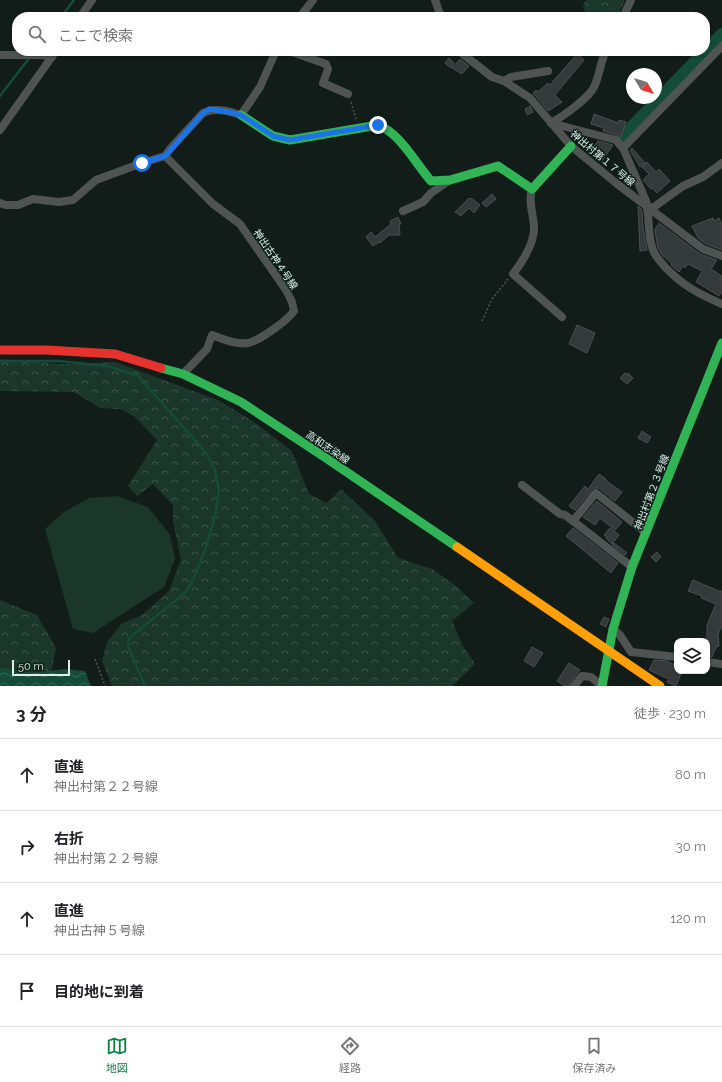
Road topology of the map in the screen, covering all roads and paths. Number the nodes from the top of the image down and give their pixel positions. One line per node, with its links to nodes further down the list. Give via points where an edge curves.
1 (92, 0): 5 (street)
2 (313, 0): 6 (street)
3 (435, 0): 7 (street)
4 (631, 0): 8 (street)
5 (84, 12)
6 (304, 12)
7 (439, 12)
8 (625, 12)
9 (722, 46): 25 (street)
10 (0, 55): 11 (street)
11 (12, 55)
12 (53, 56): 23 (street)
13 (274, 56): 20 (street, via 260,88)
14 (303, 56): 19 (street, via 326,64 328,69 323,83)
15 (465, 56): 18 (street, 神出村第１７号線, via 492,77)
16 (604, 56): 21 (street, via 594,88 558,120)
17 (548, 71): 18 (street, via 511,77)
18 (504, 81): 21 (street, 神出村第１７号線, via 530,98)
19 (348, 94): 22 (path)
20 (241, 115): 22 (street, via 273,136 290,140); 26 (street, via 210,109 203,113)
21 (551, 123): 24 (street, 神出村第１７号線); 25 (street, via 616,140)
22 (359, 129): 28 (street, via 378,125 385,127 431,180)
23 (0, 130)
24 (570, 146): 29 (street); 31 (street, 神出村第１７号線)
25 (623, 148): 31 (street)
26 (165, 156): 30 (street, via 96,180 73,200 59,202 33,199 18,205); 40 (street, 神出古神４号線, via 213,204 240,224 286,290 294,312 290,318 252,342 227,341 212,336 208,349)
27 (722, 164): 31 (street, via 683,186 654,207)
28 (450, 180): 29 (street, via 498,166); 32 (street, via 423,202)
29 (532, 189): 34 (street, via 530,196 534,237 520,266)
30 (0, 203)
31 (648, 208): 33 (street, 神出村第１７号線, via 703,249); 35 (street, via 653,250 660,261 677,280 695,292)
32 (403, 212)
33 (722, 256)
34 (513, 274): 36 (street); 37 (path, via 492,299)
35 (722, 304)
36 (562, 318)
37 (482, 321)
38 (722, 342): 43 (street, 神出村第２３号線)
39 (0, 350): 40 (street, 高和志染線, via 115,354)
40 (183, 374): 46 (street, 高和志染線, via 241,402)
41 (522, 485): 42 (street)
42 (573, 521): 43 (street, via 596,493); 44 (street)
43 (646, 533): 44 (street, 神出村第２３号線)
44 (632, 567): 45 (street, 神出村第２３号線)
45 (613, 629): 46 (street, 神出村第２３号線); 47 (street, via 631,652)
46 (609, 652): 53 (street, 神出村第２３号線); 54 (street, 高和志染線)
47 (674, 657)
48 (95, 659): 51 (path)
49 (710, 662): 50 (street)
50 (722, 664)
51 (105, 686)
52 (574, 686): 53 (street, via 582,676 591,677)
53 (602, 686)
54 (660, 686)

